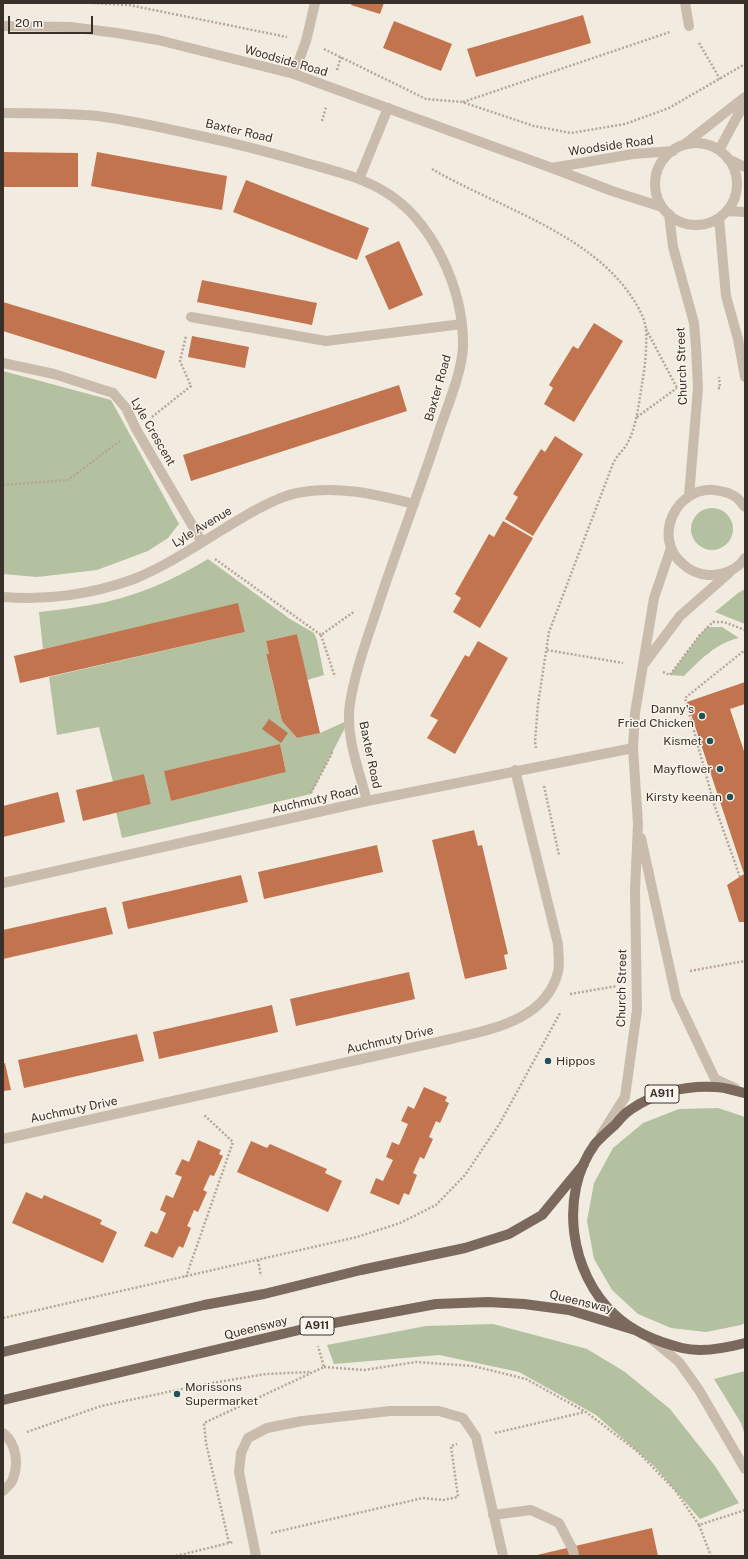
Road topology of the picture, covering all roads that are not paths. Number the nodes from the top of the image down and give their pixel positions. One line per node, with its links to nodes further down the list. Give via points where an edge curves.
1 (315, 3): 5 (street, via 306,41)
2 (686, 3): 4 (street)
3 (3, 26): 5 (street, Woodside Road, via 70,27 117,33 158,40)
4 (688, 26)
5 (294, 74): 8 (street, Woodside Road)
6 (745, 98): 10 (street)
7 (745, 102): 11 (street)
8 (388, 108): 15 (street, Woodside Road); 16 (street)
9 (3, 113): 16 (street, Baxter Road, via 97,116 165,128 258,148)
10 (684, 145): 11 (street, via 696,143); 12 (street)
11 (719, 150): 13 (street)
12 (673, 151): 15 (street, Woodside Road, via 633,154); 17 (street, via 658,171 656,183 657,196)
13 (728, 159): 14 (street); 19 (street, via 734,168 737,191 733,202)
14 (745, 167)
15 (552, 168): 17 (street, Woodside Road)
16 (359, 179): 21 (street, Baxter Road, via 403,204 420,221 448,272)
17 (666, 210): 19 (street, via 680,222 694,225 707,224); 24 (street, Church Street, via 673,247 694,323 698,388)
18 (745, 212): 19 (street)
19 (723, 215): 23 (street, via 726,296)
20 (191, 317): 21 (street, via 326,341)
21 (462, 324): 25 (street, Baxter Road, via 463,350 457,376)
22 (3, 363): 27 (street, Lyle Crescent, via 54,374 113,393 126,408)
23 (745, 377)
24 (689, 496): 26 (street, via 706,490 722,491 737,498); 28 (street, via 679,503 670,518 668,534)
25 (414, 504): 27 (street, Lyle Avenue, via 350,490 322,489 295,493 258,509); 35 (street, Baxter Road, via 383,590 352,690 349,720)
26 (745, 507)
27 (199, 544): 31 (street, Lyle Avenue, via 134,579 110,586 53,597)
28 (671, 548): 30 (street, via 678,560 690,570 702,575 715,575); 32 (street, Church Street, via 654,598)
29 (744, 561): 30 (street)
30 (732, 570): 32 (street, Church Street, via 680,616)
31 (3, 597)
32 (642, 666): 33 (street, Church Street)
33 (633, 748): 34 (street, Auchmuty Road); 36 (street, Church Street)
34 (515, 770): 35 (street, Auchmuty Road); 39 (street, Auchmuty Drive, via 558,944 558,970 550,992 541,1003 517,1019 486,1031)
35 (367, 801): 37 (street, Auchmuty Road)
36 (638, 824): 38 (street, Church Street, via 676,997 715,1079); 40 (street, Church Street, via 635,890 637,1010 630,1064 625,1097)
37 (3, 883)
38 (745, 1092): 40 (main road, A911, via 697,1087 655,1096 629,1110)
39 (3, 1139)
40 (596, 1144): 41 (main road, A911)
41 (584, 1164): 42 (main road, A911, via 575,1197 575,1244 584,1271 599,1297 615,1315); 45 (main road, A911, via 542,1215 509,1234 465,1248)
42 (634, 1330): 43 (main road, A911); 46 (main road, Queensway / A911, via 569,1310 524,1304 436,1304 312,1327)
43 (650, 1338): 44 (main road, A911, via 684,1348 719,1349); 48 (street, via 679,1362 699,1390)
44 (745, 1344)
45 (3, 1352)
46 (3, 1400)
47 (6, 1436): 49 (street, via 13,1444 16,1462 13,1480)
48 (745, 1469)
49 (3, 1491)
50 (493, 1515): 51 (street, via 476,1437 463,1418 439,1411 383,1412 302,1421 267,1428 248,1438 241,1453 239,1472); 52 (street); 53 (street, via 530,1510 559,1523)
51 (256, 1556)
52 (503, 1556)
53 (574, 1556)

